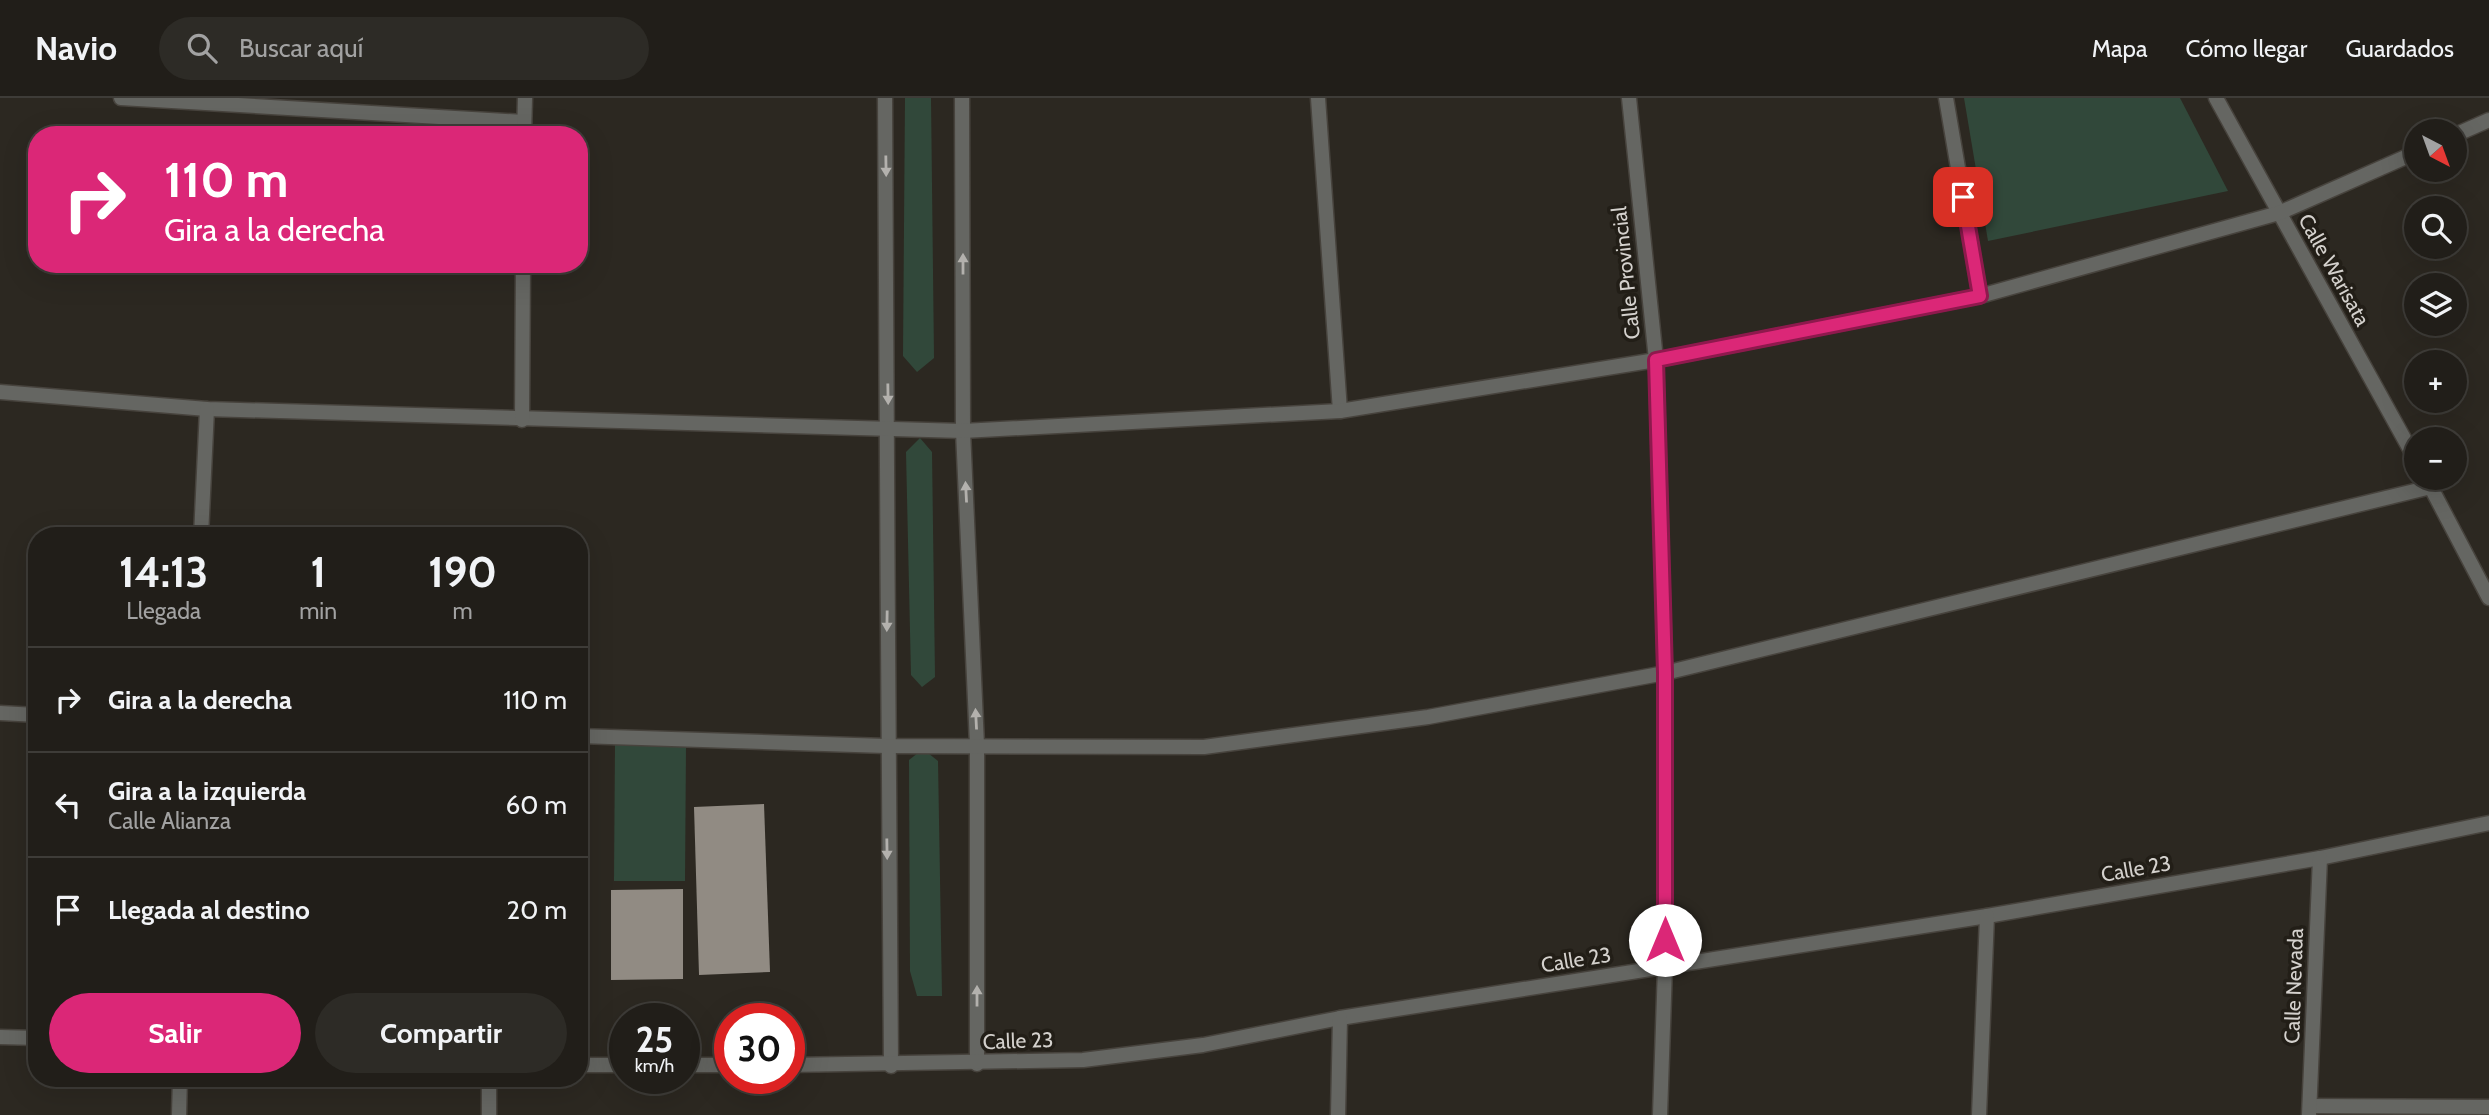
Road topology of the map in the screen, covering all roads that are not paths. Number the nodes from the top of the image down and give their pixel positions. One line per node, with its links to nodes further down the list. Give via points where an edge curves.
1 (121, 98): 10 (street)
2 (525, 98): 11 (street)
3 (885, 98): 22 (street, one-way to 22)
4 (962, 98): 23 (street, one-way to 4)
5 (1318, 98): 20 (street)
6 (1629, 98): 17 (street, Calle Provincial)
7 (1945, 98): 16 (street)
8 (2216, 98): 14 (street, Calle Warisata)
9 (2489, 120): 12 (street)
10 (497, 126)
11 (524, 126)
12 (2468, 129)
13 (2404, 158): 14 (street)
14 (2279, 213): 16 (street); 24 (street, Calle Warisata)
15 (523, 273): 21 (street)
16 (1980, 296): 17 (street)
17 (1656, 360): 20 (street); 29 (street, Calle Provincial)
18 (0, 392): 19 (street)
19 (207, 409): 21 (street); 27 (street)
20 (1340, 411): 23 (street)
21 (522, 420): 22 (street)
22 (889, 428): 23 (street); 34 (street, one-way to 34)
23 (963, 431): 33 (street, one-way to 23)
24 (2404, 438)
25 (2404, 488): 29 (street)
26 (2432, 490): 28 (street)
27 (201, 527)
28 (2489, 598)
29 (1665, 673): 33 (street, via 1428,717 1204,747); 38 (street, Calle Provincial)
30 (0, 713): 31 (street)
31 (28, 715)
32 (588, 736): 34 (street)
33 (977, 745): 34 (street); 42 (street, one-way to 33)
34 (886, 746): 46 (street, one-way to 46)
35 (2489, 824): 36 (street, Calle 23)
36 (2320, 858): 37 (street, Calle 23); 50 (street, Calle Nevada)
37 (1987, 916): 38 (street, Calle 23); 55 (street)
38 (1665, 967): 39 (street, Calle 23); 54 (street, Calle Provincial)
39 (1340, 1018): 42 (street, Calle 23, via 1203,1045 1083,1060); 53 (street)
40 (0, 1037): 41 (street)
41 (28, 1038)
42 (977, 1064): 46 (street, Calle 23)
43 (588, 1065): 44 (street)
44 (609, 1065)
45 (805, 1065): 46 (street, Calle 23)
46 (891, 1066)
47 (180, 1087): 51 (street)
48 (489, 1087): 52 (street)
49 (2489, 1107): 50 (street)
50 (2309, 1110)
51 (179, 1115)
52 (489, 1115)
53 (1338, 1115)
54 (1660, 1115)
55 (1979, 1115)

